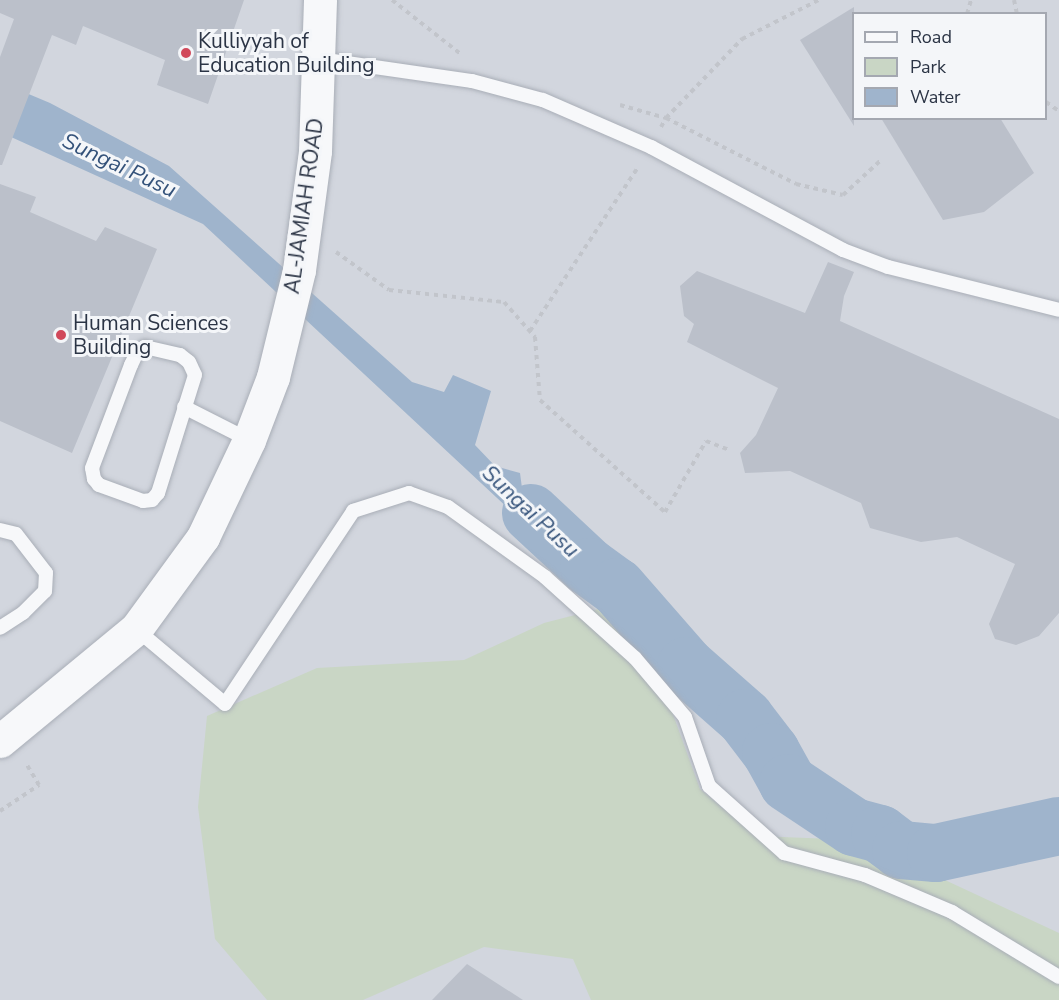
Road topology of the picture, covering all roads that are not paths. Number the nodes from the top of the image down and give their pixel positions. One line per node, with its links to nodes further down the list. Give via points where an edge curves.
1 (320, 0): 2 (street, AL-JAMIAH ROAD)
2 (320, 59): 3 (lane, via 472,81 532,97 651,147 843,250 888,267); 5 (street, AL-JAMIAH ROAD, via 315,151 300,270 273,377)
3 (1059, 310)
4 (184, 407): 4 (lane, via 158,493 152,500 143,501 99,485 92,468 137,352 152,346 189,362 195,375); 5 (lane)
5 (249, 440): 8 (street, AL-JAMIAH ROAD, via 203,537)
6 (0, 530): 7 (lane, via 16,534 46,573 45,591)
7 (0, 628)
8 (136, 628): 9 (street, AL-JAMIAH ROAD); 10 (lane, via 225,704 353,511 409,493 448,507 545,577 635,658 685,717 709,786 784,853 865,875 952,912)
9 (5, 737)
10 (1059, 977)

